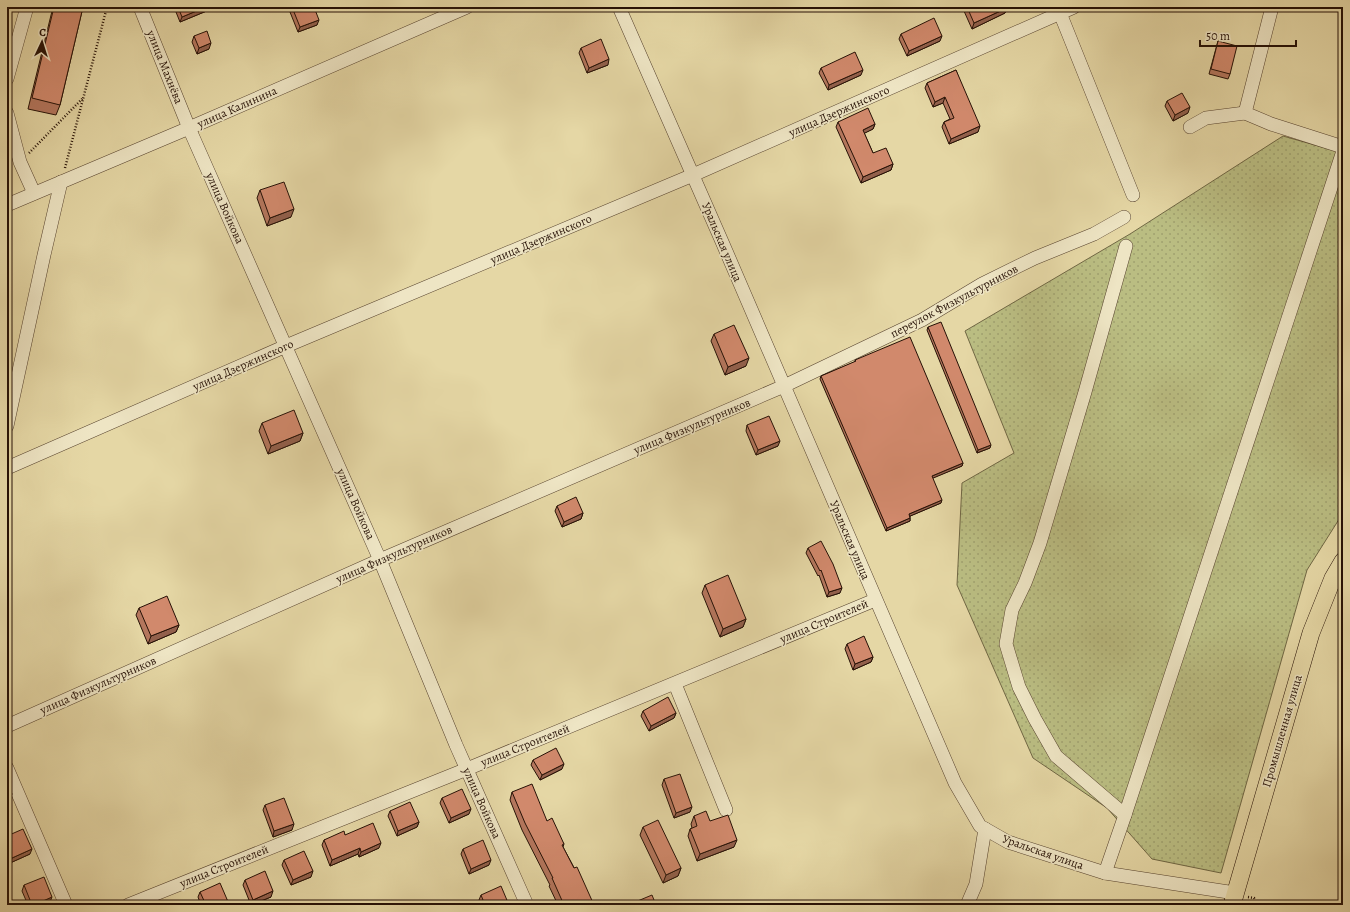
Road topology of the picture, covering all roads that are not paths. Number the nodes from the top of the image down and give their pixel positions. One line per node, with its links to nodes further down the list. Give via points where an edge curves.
1 (27, 7): 8 (street)
2 (140, 7): 12 (street, улица Махнёва)
3 (467, 7): 12 (street, улица Калинина)
4 (619, 7): 15 (street, Уральская улица)
5 (1074, 7): 7 (street, улица Дзержинского)
6 (1272, 7): 9 (street)
7 (1060, 13): 15 (street, улица Дзержинского); 18 (street)
8 (7, 79)
9 (1245, 112): 11 (street, via 1206,118); 13 (street, via 1270,124)
10 (7, 113): 17 (street, via 20,162)
11 (1190, 126)
12 (189, 128): 16 (street, улица Калинина); 22 (street, улица Войкова)
13 (1343, 147)
14 (1343, 151): 34 (street)
15 (693, 175): 22 (street, улица Дзержинского); 23 (street, Уральская улица)
16 (61, 182): 17 (street, улица Калинина); 24 (street)
17 (34, 193): 19 (street, улица Калинина)
18 (1133, 195)
19 (7, 205)
20 (1124, 217): 23 (street, переулок Физкультурников, via 1094,234 1035,258 982,284 922,320)
21 (1126, 246): 34 (street, via 1040,543 1012,610 1006,644 1019,687 1056,756)
22 (286, 346): 25 (street, улица Дзержинского); 26 (street, улица Войкова)
23 (784, 386): 26 (street, улица Физкультурников); 28 (street, Уральская улица)
24 (7, 426)
25 (7, 468)
26 (380, 560): 30 (street, улица Физкультурников); 32 (street, улица Войкова)
27 (1343, 561): 37 (main road, Промышленная улица, via 1333,578 1311,633)
28 (875, 600): 29 (street, улица Строителей); 35 (street, Уральская улица, via 955,784 980,826)
29 (674, 684): 32 (street, улица Строителей); 33 (street)
30 (7, 726)
31 (7, 768): 38 (street)
32 (467, 769): 39 (street, улица Строителей); 40 (street, улица Войкова)
33 (726, 810)
34 (1125, 815): 36 (street)
35 (985, 829): 36 (street, Уральская улица, via 1008,842); 41 (street, via 976,884)
36 (1105, 872): 37 (street, Уральская улица)
37 (1233, 899)
38 (66, 905)
39 (128, 905)
40 (527, 905)
41 (967, 905)

